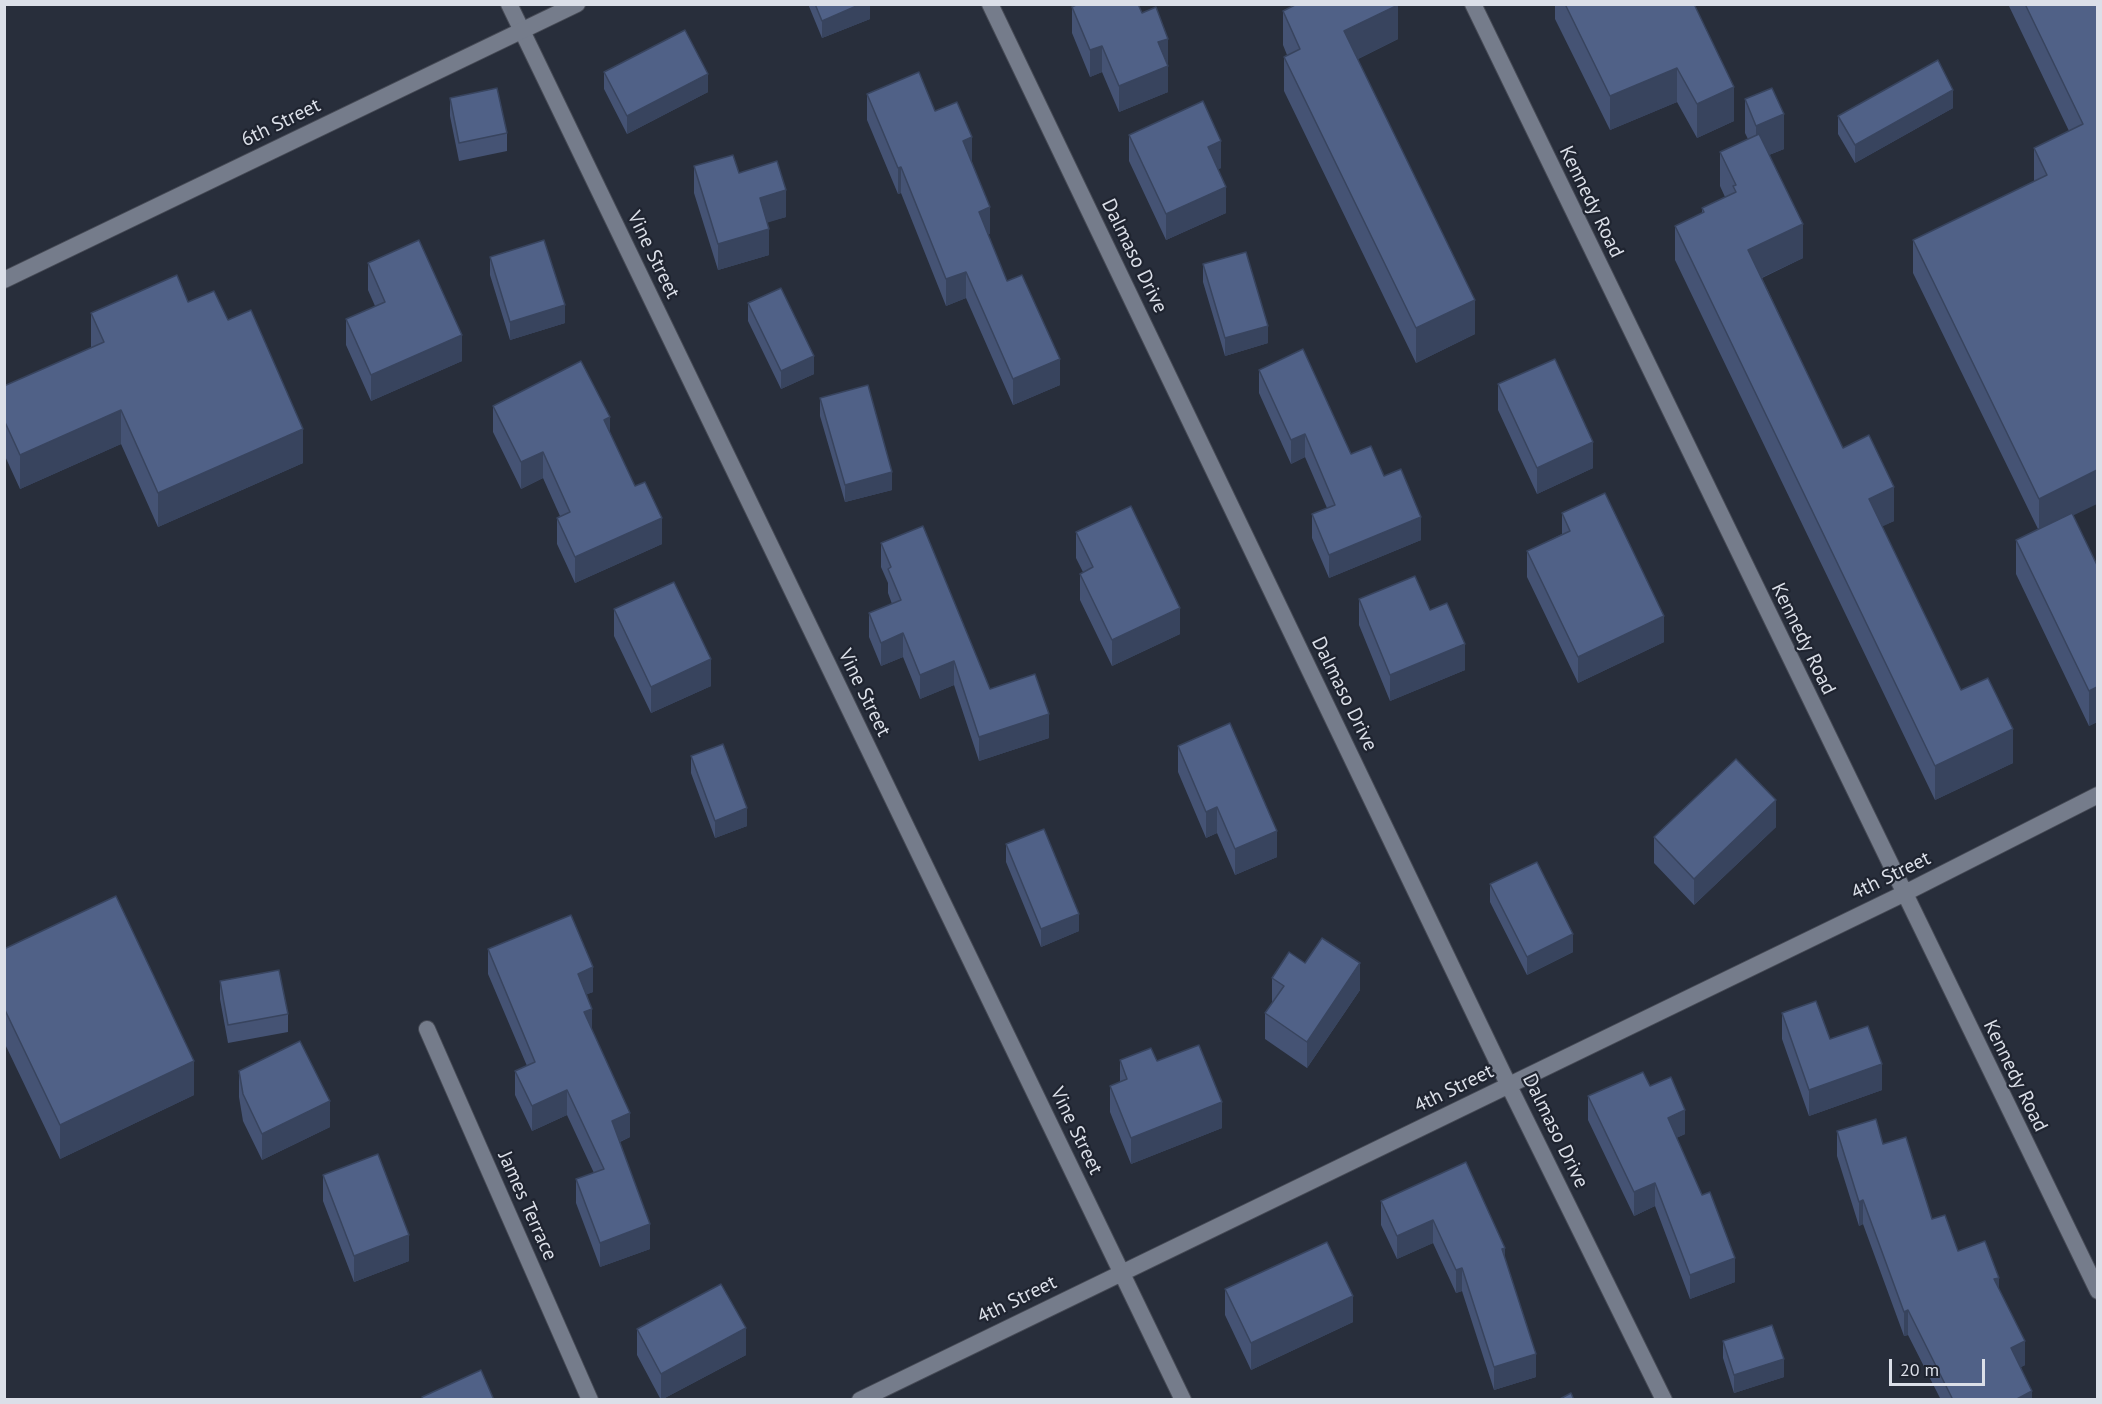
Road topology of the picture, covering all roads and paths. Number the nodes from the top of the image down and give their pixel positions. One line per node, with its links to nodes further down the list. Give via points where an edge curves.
1 (509, 4): 5 (street, Vine Street)
2 (577, 4): 5 (street, 6th Street)
3 (990, 4): 10 (street, Dalmaso Drive)
4 (1473, 4): 8 (street, Kennedy Road)
5 (521, 30): 6 (street, 6th Street); 11 (street, Vine Street)
6 (4, 280)
7 (2097, 795): 8 (street, 4th Street)
8 (1903, 894): 10 (street, 4th Street); 12 (street, Kennedy Road)
9 (427, 1029): 13 (street, James Terrace)
10 (1509, 1086): 11 (street, 4th Street); 16 (street, Dalmaso Drive)
11 (1121, 1273): 14 (street, 4th Street); 15 (street, Vine Street)
12 (2097, 1291)
13 (590, 1400)
14 (860, 1400)
15 (1183, 1400)
16 (1664, 1400)

